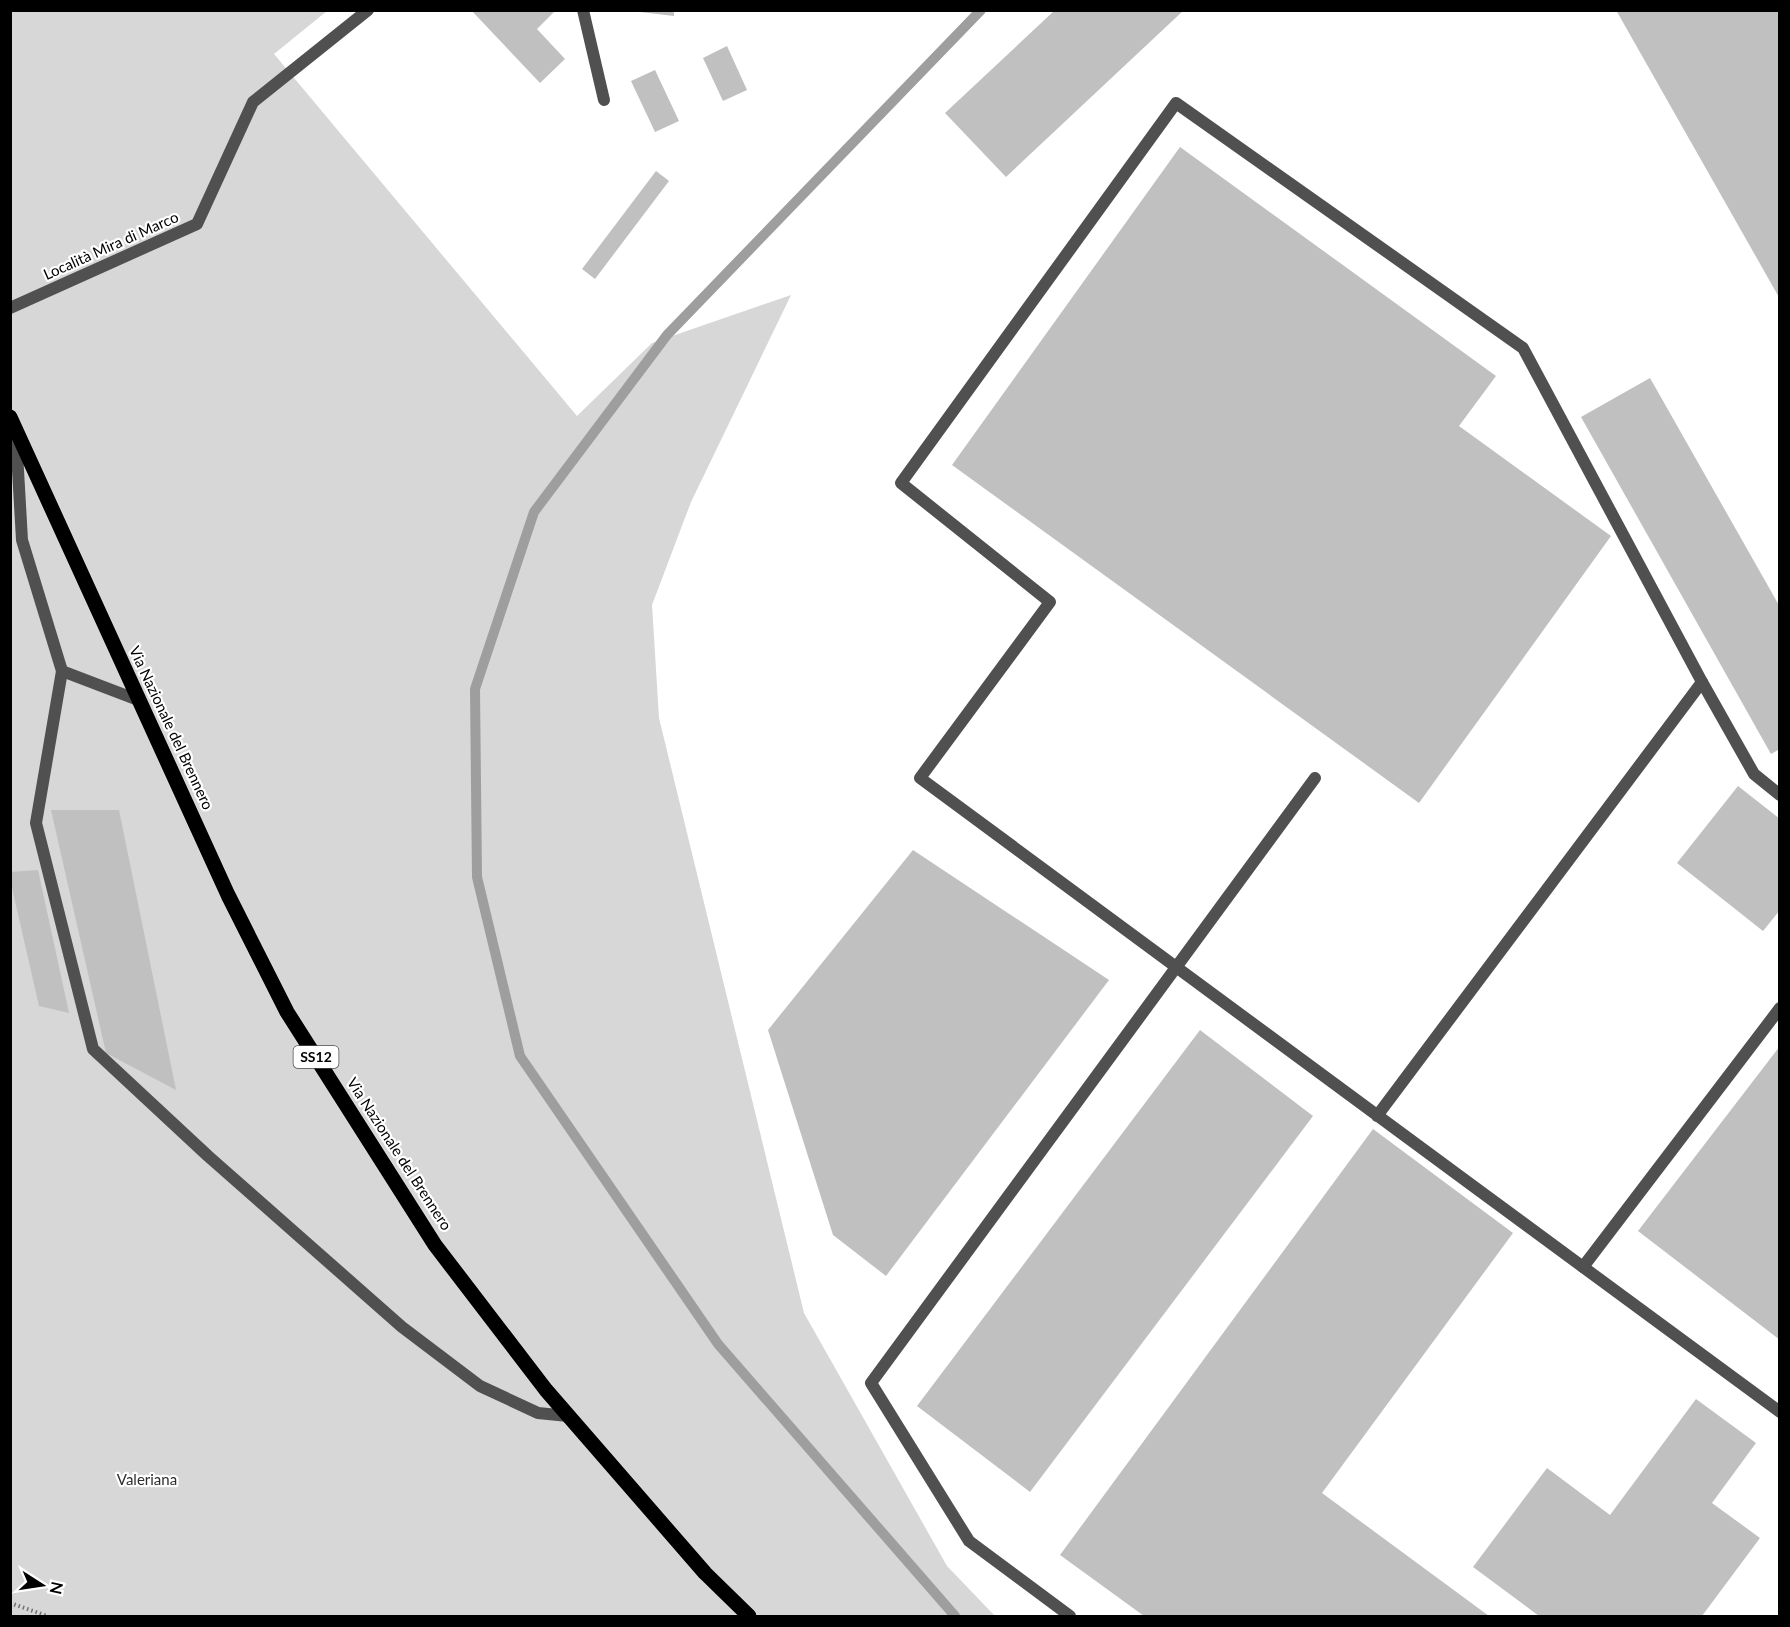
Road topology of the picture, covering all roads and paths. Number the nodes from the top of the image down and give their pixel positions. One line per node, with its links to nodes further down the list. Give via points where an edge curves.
1 (368, 10): 4 (street, Località Mira di Marco, via 253,102 197,224)
2 (583, 10): 3 (street)
3 (604, 100)
4 (10, 308)
5 (13, 422): 6 (street, via 22,540); 8 (main road, Via Nazionale del Brennero / SS12)
6 (62, 671): 8 (street); 16 (street, via 36,824 93,1049 402,1327 480,1386 538,1413)
7 (1702, 681): 10 (street, via 1754,774); 11 (street, via 1523,348 1176,103 901,483 1050,602 920,778); 13 (street)
8 (138, 700): 16 (main road, Via Nazionale del Brennero / SS12, via 287,1012 435,1245)
9 (1315, 778): 11 (street)
10 (1779, 795)
11 (1176, 967): 13 (street); 20 (street, via 872,1383 969,1540)
12 (1779, 1008): 14 (street)
13 (1377, 1116): 14 (street)
14 (1583, 1267): 15 (street)
15 (1779, 1412)
16 (568, 1416): 19 (main road, Via Nazionale del Brennero / SS12, via 705,1573)
17 (10, 1604): 18 (path)
18 (47, 1617)
19 (749, 1617)
20 (1070, 1617)

